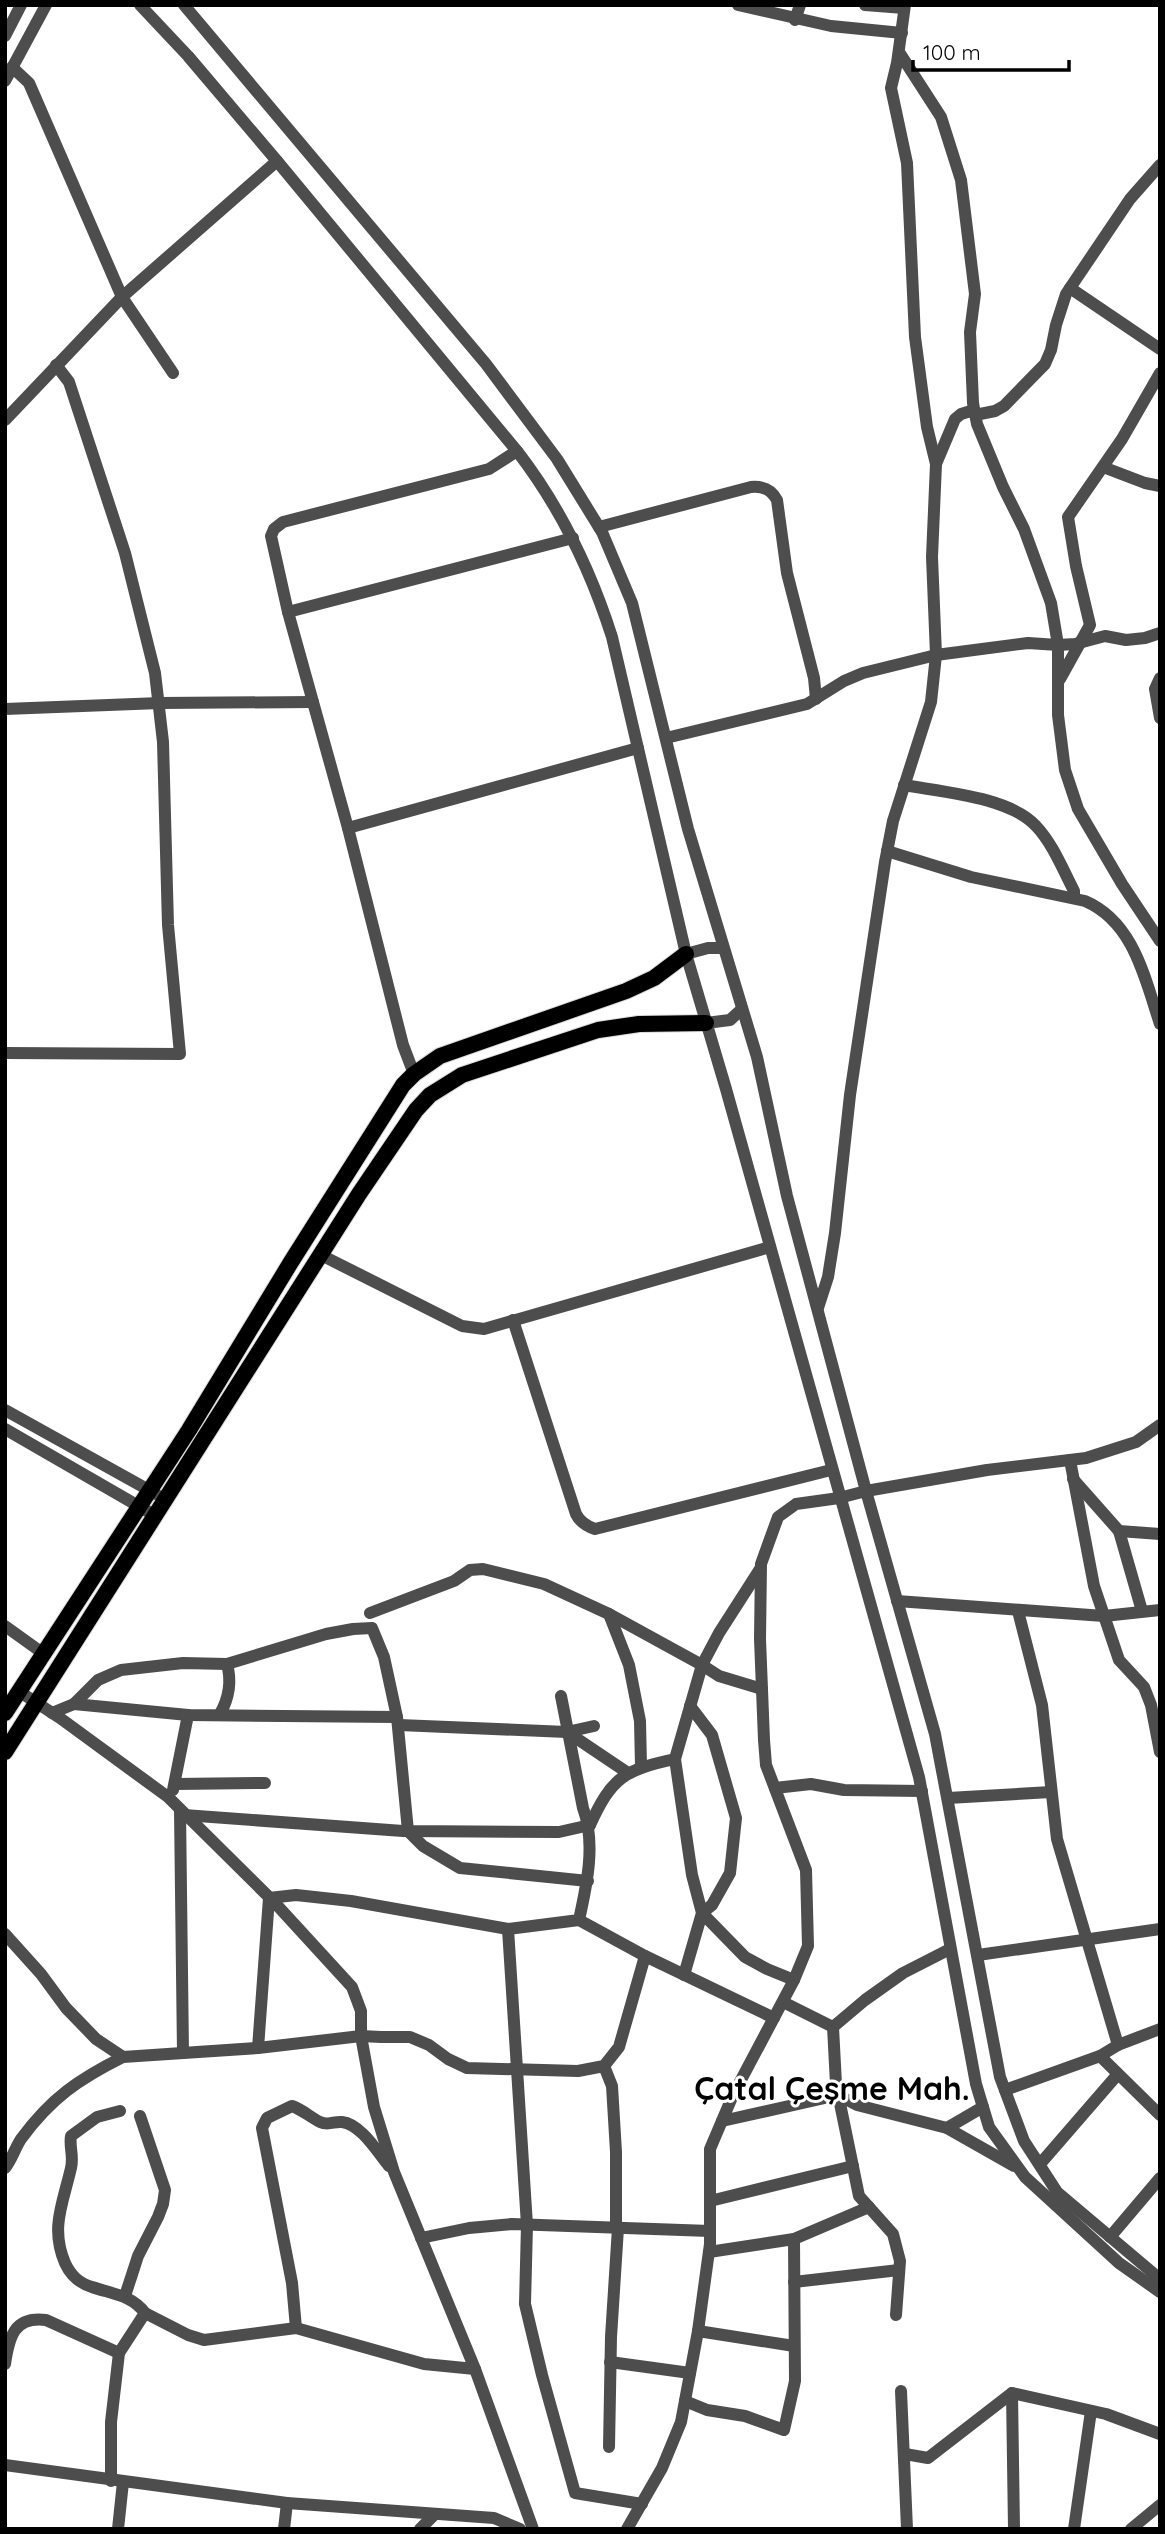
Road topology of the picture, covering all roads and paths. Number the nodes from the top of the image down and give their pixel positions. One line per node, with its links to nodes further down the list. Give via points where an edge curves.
1 (21, 5): 14 (street)
2 (46, 5): 16 (street)
3 (140, 5): 18 (street)
4 (184, 5): 32 (street, via 486,364 557,459)
5 (738, 5): 10 (street)
6 (800, 5): 11 (street)
7 (865, 5): 8 (street)
8 (889, 6): 9 (street); 12 (street)
9 (905, 6): 13 (street)
10 (761, 8): 11 (street)
11 (795, 20): 12 (street)
12 (886, 32): 13 (street)
13 (902, 33): 15 (street)
14 (5, 36)
15 (899, 52): 26 (street, via 941,117 961,180 975,294 970,332); 29 (street, via 891,88 907,163 915,337)
16 (12, 67): 17 (street); 21 (street, via 32,90)
17 (5, 81)
18 (277, 161): 21 (street); 28 (street)
19 (1160, 165): 20 (street, via 1130,199)
20 (1070, 288): 22 (street); 26 (street, via 1045,364 1003,406)
21 (122, 297): 23 (street); 24 (street)
22 (1160, 349)
23 (55, 365): 27 (street); 43 (street, via 69,382 125,553)
24 (173, 373)
25 (1160, 373): 30 (street)
26 (975, 412): 29 (street, via 955,419); 37 (street, via 1045,581)
27 (5, 420)
28 (517, 451): 33 (street); 34 (street, via 489,469 280,524 270,540)
29 (936, 464): 38 (street, via 932,557)
30 (1103, 467): 31 (street); 36 (street, via 1068,517 1090,618 1089,631)
31 (1160, 486)
32 (599, 527): 41 (street, via 758,486 773,493); 46 (street, via 632,603)
33 (573, 538): 34 (street); 47 (street, via 612,636)
34 (288, 612): 42 (street)
35 (1160, 633): 36 (street)
36 (1081, 642): 37 (street); 40 (street)
37 (1058, 645): 38 (street, via 1028,643); 40 (street)
38 (936, 655): 41 (street, via 863,673); 48 (street, via 931,702)
39 (1160, 678): 45 (street, via 1155,689)
40 (1058, 686): 52 (street, via 1060,741 1070,790)
41 (816, 699): 46 (street)
42 (313, 702): 43 (street); 49 (street)
43 (160, 703): 44 (street); 58 (street, via 168,925 180,1054)
44 (5, 709)
45 (1160, 718)
46 (666, 738): 53 (street)
47 (638, 748): 49 (street); 54 (street)
48 (904, 785): 50 (street); 51 (street, via 1008,807 1024,815 1045,839)
49 (348, 828): 59 (street, via 402,1045)
50 (887, 851): 51 (street, via 971,877); 62 (street, via 850,1095 835,1233)
51 (1074, 898): 57 (street, via 1100,908 1122,928 1142,968)
52 (1160, 942)
53 (723, 948): 54 (street); 55 (street)
54 (686, 954): 56 (street); 59 (main road, via 654,978 626,991 440,1056)
55 (742, 1009): 56 (street, via 730,1020); 62 (street)
56 (706, 1023): 60 (street); 61 (main road, via 598,1030 462,1074 445,1084 416,1110)
57 (1160, 1024)
58 (5, 1053)
59 (414, 1074): 70 (main road, via 393,1099)
60 (770, 1247): 63 (street); 68 (street)
61 (321, 1255): 63 (street, via 462,1326 484,1329); 73 (main road)
62 (818, 1308): 71 (street)
63 (513, 1320): 68 (street, via 576,1514 589,1527)
64 (5, 1410): 70 (street)
65 (1160, 1425): 67 (street, via 1136,1442)
66 (5, 1429): 74 (street)
67 (1070, 1460): 69 (street); 71 (street)
68 (831, 1470): 72 (street)
69 (1073, 1479): 76 (street); 85 (street)
70 (150, 1491): 73 (street); 74 (main road)
71 (866, 1491): 72 (street); 79 (street)
72 (839, 1498): 78 (street, via 796,1504 778,1517); 111 (street)
73 (165, 1499): 75 (main road)
74 (140, 1506): 75 (street); 87 (main road)
75 (155, 1515): 93 (main road)
76 (1119, 1531): 77 (street); 82 (street)
77 (1160, 1534)
78 (761, 1567): 89 (street); 90 (street)
79 (897, 1601): 81 (street); 113 (street)
80 (1160, 1609): 82 (street)
81 (1018, 1611): 85 (street); 112 (street, via 1042,1705)
82 (1142, 1611): 85 (street)
83 (370, 1613): 84 (street, via 454,1581 470,1570 483,1569 544,1584)
84 (609, 1614): 89 (street); 106 (street, via 629,1665 640,1721)
85 (1104, 1616): 104 (street, via 1119,1660 1144,1687)
86 (5, 1626): 87 (street)
87 (44, 1654): 91 (main road)
88 (227, 1664): 94 (street, via 121,1670 98,1680); 98 (street, via 231,1677); 100 (street, via 326,1634 372,1628 384,1657)
89 (702, 1665): 90 (street, via 719,1676); 95 (street)
90 (762, 1689): 110 (street, via 766,1765)
91 (20, 1692): 93 (street); 96 (main road)
92 (561, 1696): 102 (street)
93 (37, 1703): 97 (street); 103 (main road)
94 (74, 1704): 97 (street); 99 (street)
95 (690, 1706): 105 (street); 119 (street, via 712,1735 736,1818 730,1873 712,1905)
96 (5, 1713)
97 (52, 1713): 114 (street)
98 (220, 1714): 99 (street); 100 (street)
99 (188, 1715): 109 (street)
100 (398, 1721): 102 (street); 116 (street)
101 (594, 1726): 102 (street)
102 (567, 1732): 107 (street); 115 (street)
103 (5, 1752)
104 (1160, 1752)
105 (675, 1759): 106 (street); 119 (street)
106 (641, 1766): 107 (street)
107 (628, 1773): 115 (street, via 600,1803)
108 (264, 1783): 109 (street)
109 (175, 1784): 114 (street)
110 (775, 1787): 111 (street, via 811,1784 844,1790); 129 (street, via 806,1870 808,1946)
111 (922, 1791): 125 (street)
112 (1051, 1792): 113 (street); 124 (street, via 1056,1839)
113 (948, 1798): 126 (street)
114 (178, 1808): 116 (street); 118 (street); 137 (street)
115 (590, 1825): 116 (street, via 559,1832); 117 (street)
116 (408, 1831): 117 (street, via 423,1846 460,1868 505,1866)
117 (588, 1881): 120 (street)
118 (270, 1898): 121 (street, via 296,1895 351,1901); 134 (street, via 352,1987 361,2011); 136 (street)
119 (702, 1913): 128 (street); 129 (street, via 745,1957)
120 (579, 1920): 121 (street); 127 (street)
121 (509, 1928): 141 (street)
122 (1160, 1929): 124 (street)
123 (5, 1934): 139 (street, via 66,2008 96,2039)
124 (1087, 1940): 126 (street); 135 (street)
125 (950, 1949): 132 (street, via 902,1973); 145 (street)
126 (978, 1955): 143 (street)
127 (645, 1956): 128 (street); 140 (street, via 619,2047)
128 (684, 1975): 131 (street)
129 (794, 1980): 130 (street)
130 (783, 2002): 131 (street); 132 (street)
131 (774, 2018): 149 (street)
132 (833, 2027): 144 (street)
133 (1160, 2029): 135 (street)
134 (361, 2036): 136 (street); 141 (street, via 410,2037 467,2068); 155 (street, via 374,2107)
135 (1118, 2045): 138 (street)
136 (258, 2048): 137 (street)
137 (183, 2053): 139 (street)
138 (1100, 2056): 142 (street); 143 (street)
139 (123, 2057): 153 (street, via 58,2096 21,2140)
140 (604, 2066): 141 (street, via 578,2071); 160 (street, via 612,2086)
141 (519, 2068): 159 (street)
142 (1118, 2074): 147 (street); 151 (street)
143 (1005, 2090): 151 (street, via 1024,2141)
144 (838, 2095): 149 (street); 150 (street, via 857,2105); 152 (street)
145 (983, 2107): 150 (street); 154 (street, via 989,2127)
146 (120, 2111): 170 (street, via 97,2117 71,2136 72,2165 57,2225 58,2246 78,2281)
147 (1160, 2115)
148 (140, 2116): 170 (street, via 165,2190)
149 (722, 2121): 157 (street, via 710,2149)
150 (947, 2129): 154 (street)
151 (1040, 2164): 162 (street, via 1057,2192)
152 (853, 2166): 157 (street); 158 (street, via 859,2196)
153 (5, 2168)
154 (1017, 2168): 169 (street, via 1119,2263)
155 (394, 2172): 163 (street); 173 (street, via 359,2131 341,2121 321,2122 292,2106 267,2119 262,2128 292,2283)
156 (1160, 2178): 162 (street)
157 (710, 2201): 161 (street)
158 (869, 2207): 164 (street); 166 (street, via 893,2234)
159 (527, 2225): 160 (street); 163 (street, via 490,2225); 191 (street, via 525,2304 575,2493)
160 (617, 2228): 161 (street); 177 (street)
161 (710, 2231): 165 (street)
162 (1110, 2237): 167 (street)
163 (421, 2238): 179 (street)
164 (793, 2239): 165 (street); 168 (street)
165 (709, 2252): 174 (street)
166 (900, 2270): 168 (street); 172 (street)
167 (1160, 2279)
168 (794, 2282): 175 (street)
169 (1160, 2292)
170 (125, 2296): 171 (street)
171 (145, 2313): 173 (street, via 204,2340); 176 (street)
172 (896, 2315)
173 (296, 2328): 179 (street, via 424,2364)
174 (698, 2331): 175 (street); 180 (street)
175 (794, 2346): 183 (street, via 795,2381 784,2430)
176 (119, 2353): 178 (street, via 38,2319 16,2329); 189 (street, via 111,2422)
177 (610, 2362): 180 (street); 186 (street)
178 (5, 2364)
179 (475, 2369): 198 (street)
180 (690, 2372): 183 (street)
181 (901, 2391): 187 (street)
182 (1012, 2393): 184 (street); 187 (street, via 928,2458); 201 (street)
183 (685, 2401): 191 (street, via 662,2468)
184 (1091, 2411): 185 (street); 202 (street)
185 (1160, 2434)
186 (609, 2447)
187 (905, 2454): 200 (street)
188 (5, 2466): 189 (street)
189 (117, 2482): 190 (street); 194 (street)
190 (287, 2503): 193 (street); 195 (street)
191 (642, 2504): 199 (street)
192 (1160, 2505): 203 (street)
193 (435, 2514): 196 (street); 197 (street, via 494,2518)
194 (118, 2529)
195 (284, 2529)
196 (420, 2529)
197 (520, 2529)
198 (533, 2529)
199 (627, 2529)
200 (907, 2529)
201 (1014, 2529)
202 (1074, 2529)
203 (1131, 2529)

